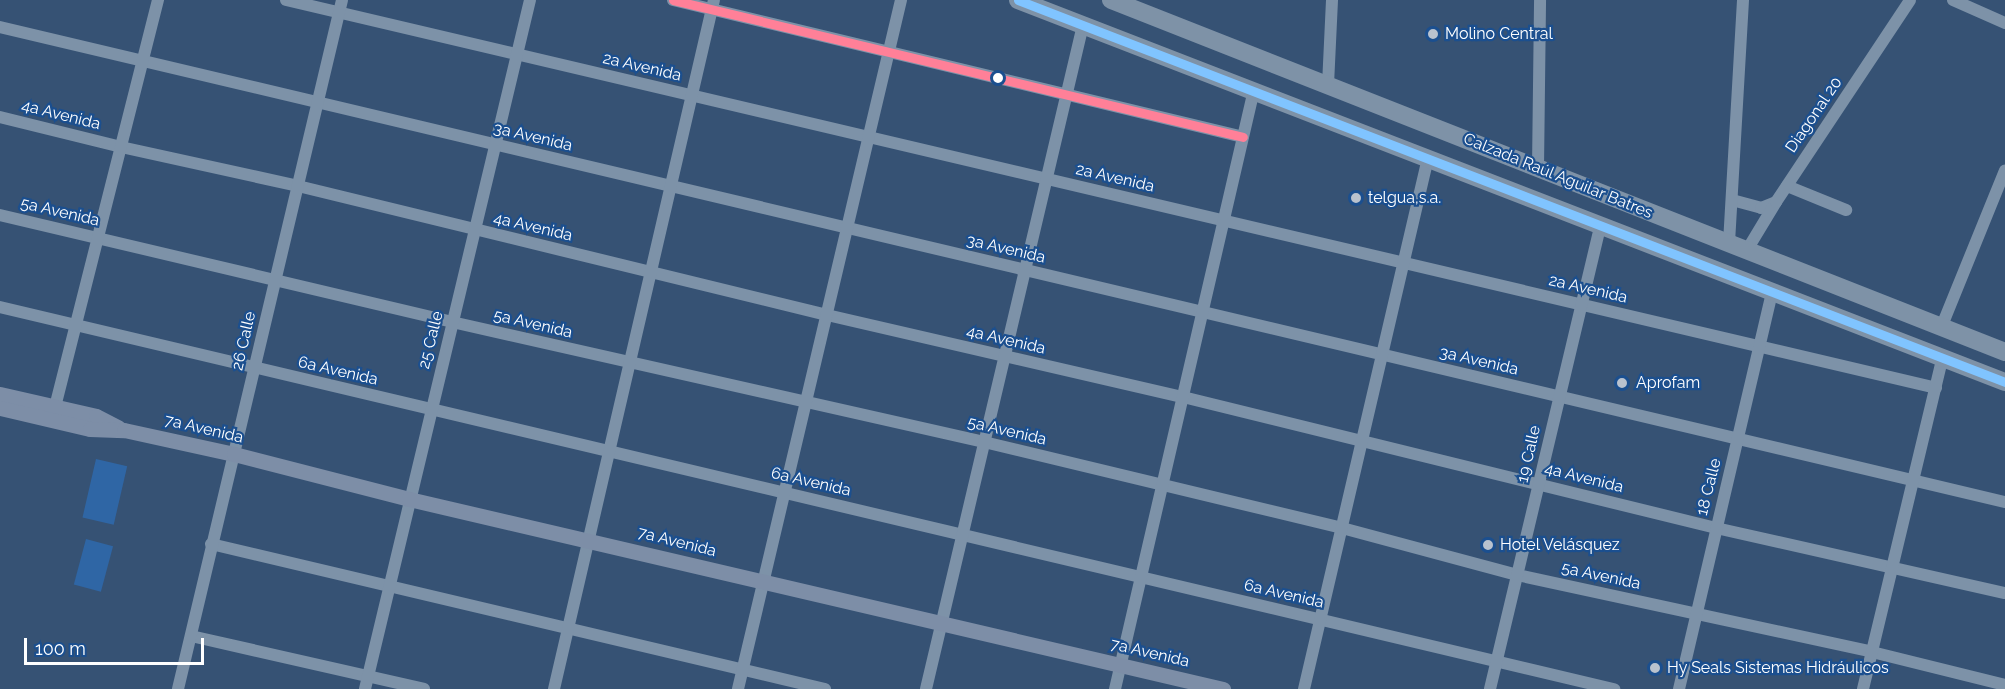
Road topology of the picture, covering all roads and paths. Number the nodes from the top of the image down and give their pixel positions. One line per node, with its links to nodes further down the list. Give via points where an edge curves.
1 (158, 0): 20 (street)
2 (286, 0): 14 (street, 2a Avenida)
3 (530, 0): 19 (street, 25 Calle)
4 (673, 0): 13 (street)
5 (901, 0): 18 (street)
6 (1018, 0): 16 (highway, Calzada Raúl Aguilar Batres)
7 (1111, 0): 21 (highway, Calzada Raúl Aguilar Batres)
8 (1332, 0): 21 (street)
9 (1540, 0): 32 (street)
10 (1743, 0): 38 (street)
11 (1911, 0): 37 (street, Diagonal 20)
12 (1953, 0): 15 (street)
13 (713, 5): 18 (street); 24 (street)
14 (341, 6): 19 (street, 2a Avenida); 25 (street, 26 Calle)
15 (2005, 23)
16 (1083, 25): 22 (highway, Calzada Raúl Aguilar Batres); 23 (street)
17 (0, 27): 20 (street, 3a Avenida)
18 (889, 52): 23 (street); 27 (street)
19 (517, 54): 24 (street, 2a Avenida); 29 (street, 25 Calle)
20 (142, 61): 25 (street, 3a Avenida); 30 (street)
21 (1328, 85): 32 (highway, Calzada Raúl Aguilar Batres)
22 (1254, 90): 28 (street); 31 (highway, Calzada Raúl Aguilar Batres)
23 (1066, 94): 28 (street); 34 (street)
24 (692, 95): 27 (street, 2a Avenida); 36 (street)
25 (318, 103): 29 (street, 3a Avenida); 35 (street, 26 Calle)
26 (0, 117): 30 (street, 4a Avenida)
27 (868, 137): 34 (street, 2a Avenida); 44 (street)
28 (1243, 137): 42 (street)
29 (495, 145): 36 (street, 3a Avenida); 45 (street, 25 Calle)
30 (121, 147): 35 (street, 4a Avenida); 46 (street)
31 (1428, 158): 43 (highway, Calzada Raúl Aguilar Batres); 49 (street)
32 (1538, 168): 47 (highway, Calzada Raúl Aguilar Batres)
33 (2005, 170): 60 (street)
34 (1046, 179): 42 (street, 2a Avenida); 50 (street)
35 (298, 186): 45 (street, 4a Avenida); 52 (street, 26 Calle)
36 (671, 186): 44 (street, 3a Avenida); 51 (street)
37 (1787, 186): 39 (street, Diagonal 20); 40 (street)
38 (1732, 201): 39 (street, via 1761,208); 47 (street)
39 (1776, 202): 48 (street, Diagonal 20)
40 (1846, 210)
41 (0, 215): 46 (street, 5a Avenida)
42 (1224, 221): 49 (street, 2a Avenida); 56 (street)
43 (1600, 226): 53 (highway, Calzada Raúl Aguilar Batres); 54 (street, 19 Calle)
44 (847, 228): 50 (street, 3a Avenida); 57 (street)
45 (474, 231): 51 (street, 4a Avenida); 58 (street, 25 Calle)
46 (98, 237): 52 (street, 5a Avenida); 59 (street)
47 (1729, 243): 48 (highway, Calzada Raúl Aguilar Batres)
48 (1748, 250): 60 (highway, Calzada Raúl Aguilar Batres)
49 (1403, 263): 54 (street, 2a Avenida); 63 (street)
50 (1025, 270): 56 (street, 3a Avenida); 64 (street)
51 (651, 271): 57 (street, 4a Avenida); 66 (street)
52 (276, 279): 58 (street, 5a Avenida); 67 (street, 26 Calle)
53 (1772, 292): 61 (street, 18 Calle); 65 (highway, Calzada Raúl Aguilar Batres)
54 (1581, 305): 61 (street, 2a Avenida); 72 (street, 19 Calle)
55 (0, 307): 59 (street, 6a Avenida)
56 (1202, 312): 63 (street, 3a Avenida); 71 (street)
57 (827, 315): 64 (street, 4a Avenida); 73 (street)
58 (452, 322): 66 (street, 5a Avenida); 76 (street, 25 Calle)
59 (76, 326): 67 (street, 6a Avenida); 74 (street)
60 (1941, 327): 62 (highway, Calzada Raúl Aguilar Batres)
61 (1759, 347): 69 (street, 2a Avenida); 78 (street, 18 Calle)
62 (2005, 352)
63 (1382, 355): 72 (street, 3a Avenida); 79 (street)
64 (1004, 357): 71 (street, 4a Avenida); 80 (street)
65 (1943, 357): 68 (highway, Calzada Raúl Aguilar Batres); 69 (street)
66 (630, 363): 73 (street, 5a Avenida); 81 (street)
67 (254, 368): 76 (street, 6a Avenida); 82 (street, 26 Calle)
68 (2005, 382)
69 (1936, 388): 83 (street)
70 (0, 394): 74 (main road, 7a Avenida)
71 (1183, 397): 79 (street, 4a Avenida); 85 (street)
72 (1559, 397): 78 (street, 3a Avenida); 84 (street, 19 Calle)
73 (806, 400): 80 (street, 5a Avenida); 86 (street)
74 (55, 407): 77 (main road, 7a Avenida, via 96,416)
75 (0, 408): 77 (main road, 7a Avenida, via 90,429)
76 (431, 410): 81 (street, 6a Avenida); 87 (street, 25 Calle)
77 (124, 430): 82 (main road, 7a Avenida)
78 (1738, 439): 83 (street, 3a Avenida); 90 (street, 18 Calle)
79 (1362, 440): 84 (street, 4a Avenida); 89 (street)
80 (984, 442): 85 (street, 5a Avenida); 91 (street)
81 (609, 452): 86 (street, 6a Avenida); 92 (street)
82 (234, 454): 87 (main road, 7a Avenida); 93 (street, 26 Calle)
83 (1913, 480): 88 (street, 3a Avenida); 94 (street)
84 (1539, 483): 90 (street, 4a Avenida); 95 (street, 19 Calle)
85 (1162, 485): 89 (street, 5a Avenida); 96 (street)
86 (784, 493): 91 (street, 6a Avenida); 97 (street)
87 (410, 499): 92 (main road, 7a Avenida); 98 (street, 25 Calle)
88 (2005, 502)
89 (1342, 528): 95 (street, 5a Avenida); 101 (street)
90 (1716, 528): 94 (street, 4a Avenida); 100 (street, 18 Calle)
91 (962, 535): 96 (street, 6a Avenida); 102 (street)
92 (589, 539): 97 (main road, 7a Avenida); 103 (street)
93 (211, 544): 98 (street); 104 (street, 26 Calle)
94 (1893, 567): 99 (street, 4a Avenida); 105 (street)
95 (1517, 574): 100 (street, 5a Avenida); 106 (street, 19 Calle)
96 (1141, 577): 101 (street, 6a Avenida); 107 (street)
97 (764, 582): 102 (main road, 7a Avenida); 108 (street)
98 (389, 586): 103 (street); 109 (street, 25 Calle)
99 (2005, 592)
100 (1696, 613): 105 (street, 5a Avenida); 122 (street, 18 Calle)
101 (1320, 620): 106 (street, 6a Avenida); 119 (street)
102 (942, 624): 107 (main road, 7a Avenida); 116 (street)
103 (568, 628): 108 (street); 113 (street)
104 (191, 636): 109 (street); 111 (street, 26 Calle)
105 (1872, 652): 110 (street, 5a Avenida); 123 (street)
106 (1496, 661): 120 (street, 19 Calle); 121 (street, 6a Avenida)
107 (1120, 665): 117 (street); 118 (main road, 7a Avenida)
108 (743, 670): 114 (street); 115 (street)
109 (366, 683): 112 (street)
110 (2005, 685)
111 (178, 689)
112 (424, 689)
113 (554, 689)
114 (738, 689)
115 (825, 689)
116 (926, 689)
117 (1114, 689)
118 (1223, 689)
119 (1304, 689)
120 (1490, 689)
121 (1614, 689)
122 (1679, 689)
123 (1863, 689)

